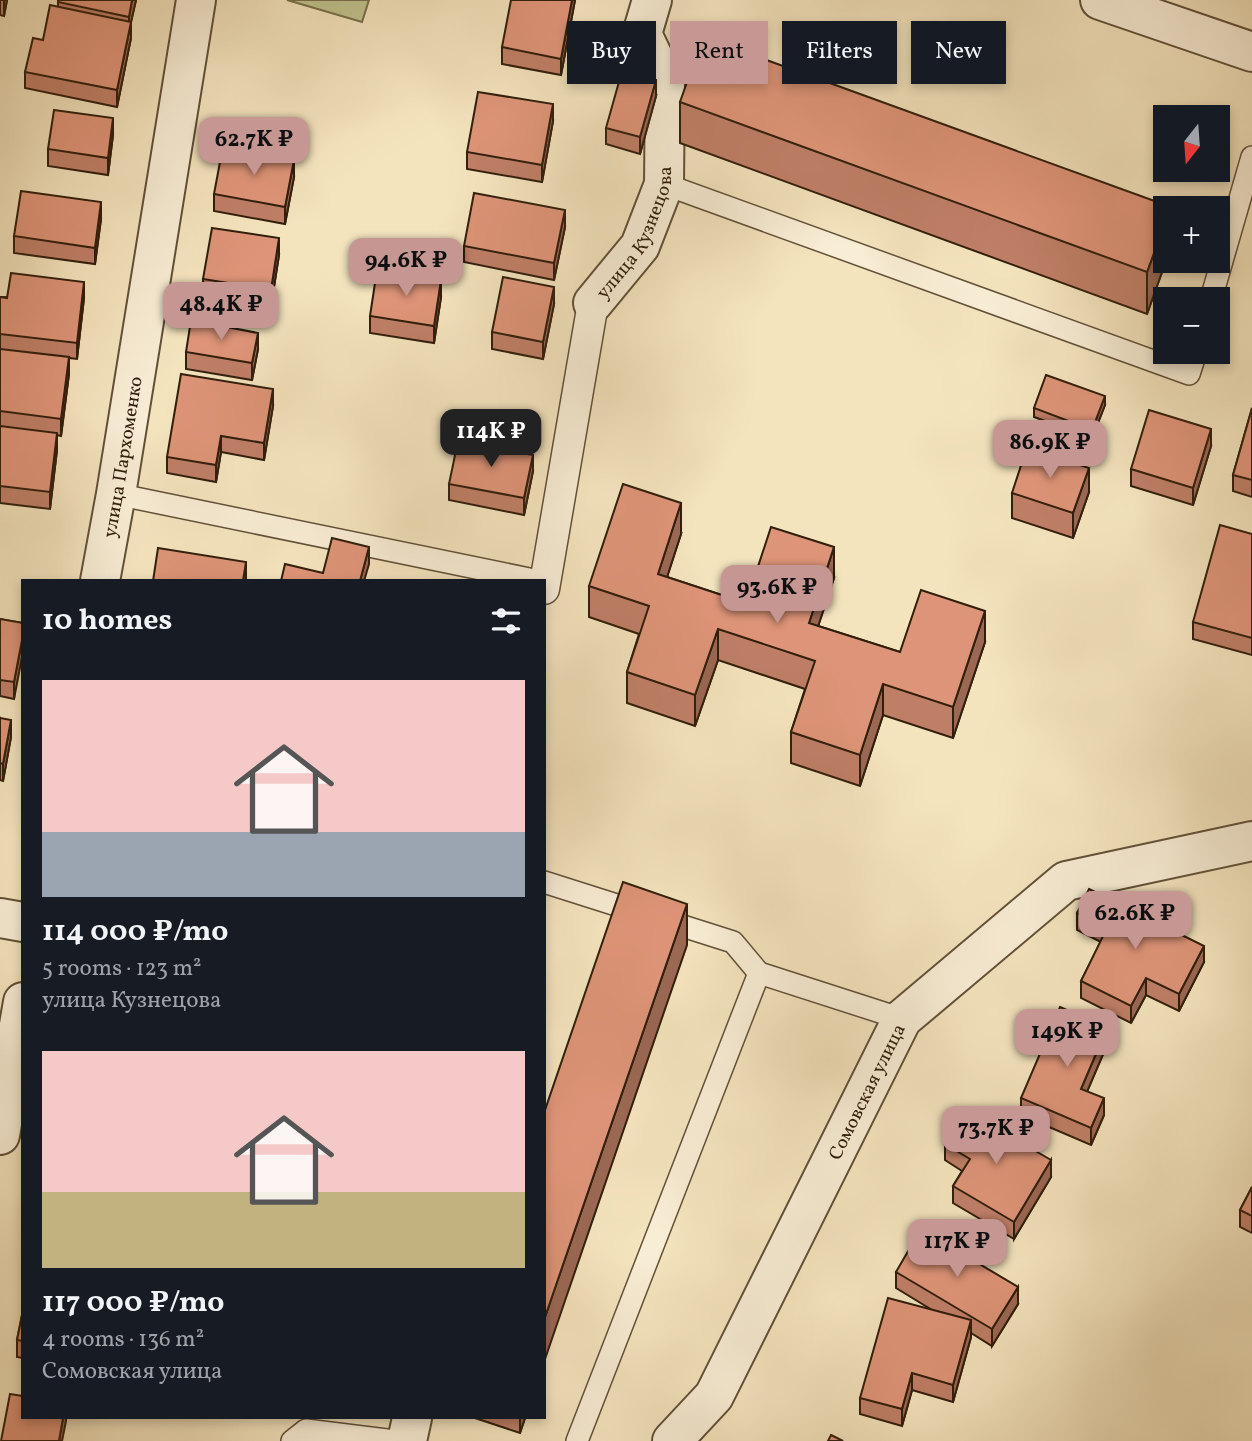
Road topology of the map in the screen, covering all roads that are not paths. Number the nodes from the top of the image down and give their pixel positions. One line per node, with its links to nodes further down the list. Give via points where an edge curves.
1 (196, 0): 12 (street, улица Пархоменко)
2 (652, 0): 6 (street, улица Кузнецова, via 642,34 665,82)
3 (1100, 0): 4 (street)
4 (1252, 52)
5 (1252, 157): 7 (lane)
6 (664, 184): 8 (street, улица Кузнецова, via 640,246); 9 (lane)
7 (1214, 287)
8 (593, 303): 15 (street, улица Кузнецова)
9 (1153, 361)
10 (1161, 364): 11 (lane, via 1189,374)
11 (1192, 364)
12 (116, 494): 13 (street, улица Пархоменко); 14 (lane)
13 (100, 579)
14 (519, 579)
15 (544, 579)
16 (1252, 841): 22 (street, Сомовская улица, via 1066,881)
17 (546, 883): 20 (lane, via 733,942)
18 (0, 918): 19 (street)
19 (21, 922)
20 (759, 973): 22 (lane); 28 (lane)
21 (21, 1014): 23 (street)
22 (902, 1019): 29 (street, Сомовская улица, via 714,1396)
23 (0, 1135)
24 (412, 1419): 27 (street)
25 (292, 1441): 26 (lane, via 306,1430)
26 (395, 1441)
27 (407, 1441)
28 (577, 1441)
29 (672, 1441)

